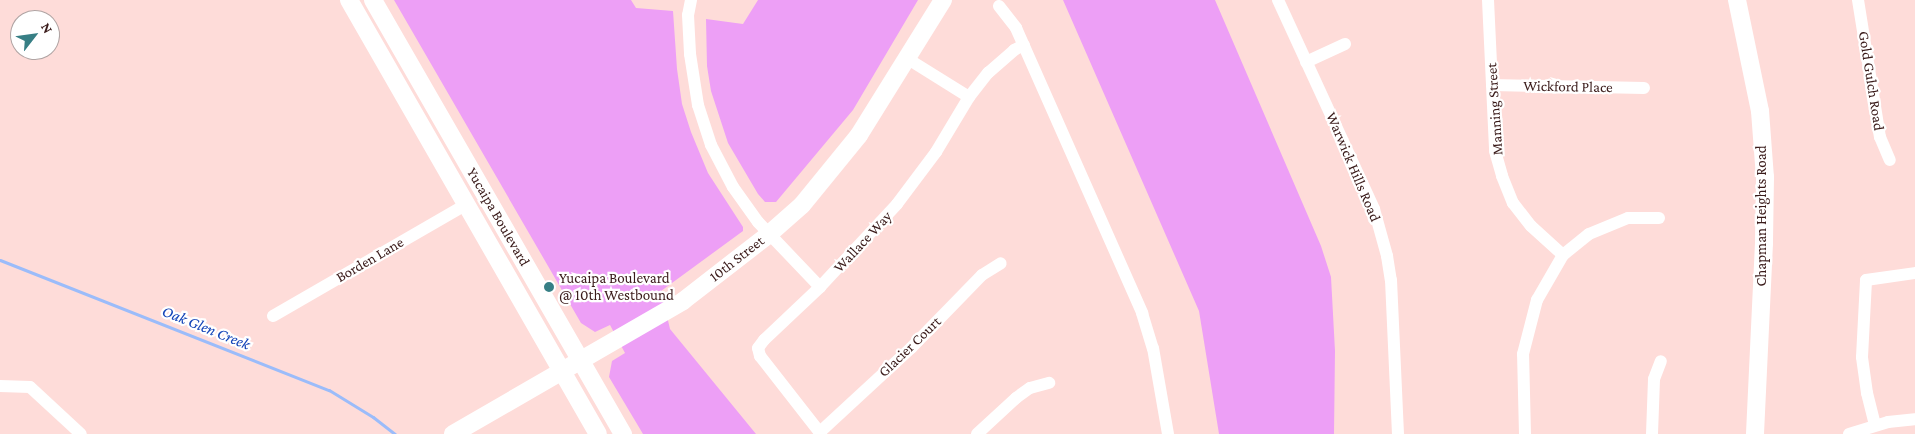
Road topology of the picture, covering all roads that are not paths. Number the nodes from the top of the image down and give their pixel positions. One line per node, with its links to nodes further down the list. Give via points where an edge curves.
1 (349, 0): 18 (street, Yucaipa Boulevard)
2 (373, 0): 26 (street, Yucaipa Boulevard)
3 (691, 0): 20 (street, via 688,15 690,54 698,105 711,145 733,187)
4 (943, 0): 12 (street, 10th Street)
5 (1278, 0): 13 (street, Warwick Hills Road)
6 (1488, 0): 14 (street, Manning Street)
7 (1737, 0): 43 (street, Chapman Heights Road, via 1760,111 1765,176)
8 (1858, 0): 17 (street, Gold Gulch Road, via 1880,138)
9 (998, 6): 11 (street, via 1016,28)
10 (1346, 44): 13 (street)
11 (1024, 45): 16 (street, Wallace Way, via 988,73); 39 (street, via 1142,313 1153,348)
12 (908, 59): 16 (street); 20 (street, 10th Street, via 859,135 802,205)
13 (1306, 62): 40 (street, Warwick Hills Road, via 1374,209 1387,256 1391,280)
14 (1492, 85): 15 (street, Wickford Place); 21 (street, Manning Street, via 1495,151 1513,203 1531,226)
15 (1644, 88)
16 (969, 97): 24 (street, Wallace Way, via 936,152 897,204)
17 (1890, 160)
18 (467, 204): 25 (street, Borden Lane); 28 (street, Yucaipa Boulevard)
19 (1659, 218): 21 (street, via 1628,218 1589,234)
20 (768, 235): 24 (street); 26 (street, 10th Street, via 684,301)
21 (1563, 255): 41 (street, via 1537,300 1524,354)
22 (1001, 264): 33 (street, Glacier Court, via 982,275)
23 (1915, 273): 32 (street, via 1866,280 1862,357)
24 (820, 287): 33 (street, Wallace Way, via 758,348 760,356)
25 (273, 316)
26 (580, 361): 28 (street, 10th Street); 37 (street, Yucaipa Boulevard)
27 (1661, 361): 42 (street, via 1654,379)
28 (563, 372): 35 (street, 10th Street); 36 (street, Yucaipa Boulevard)
29 (1049, 383): 38 (street, via 1030,388)
30 (0, 386): 34 (street, via 30,387)
31 (1915, 419): 32 (street)
32 (1875, 425): 44 (street)
33 (821, 433)
34 (81, 434)
35 (453, 434)
36 (598, 434)
37 (623, 434)
38 (977, 434)
39 (1168, 434)
40 (1398, 434)
41 (1525, 434)
42 (1652, 434)
43 (1755, 434)
44 (1848, 434)

